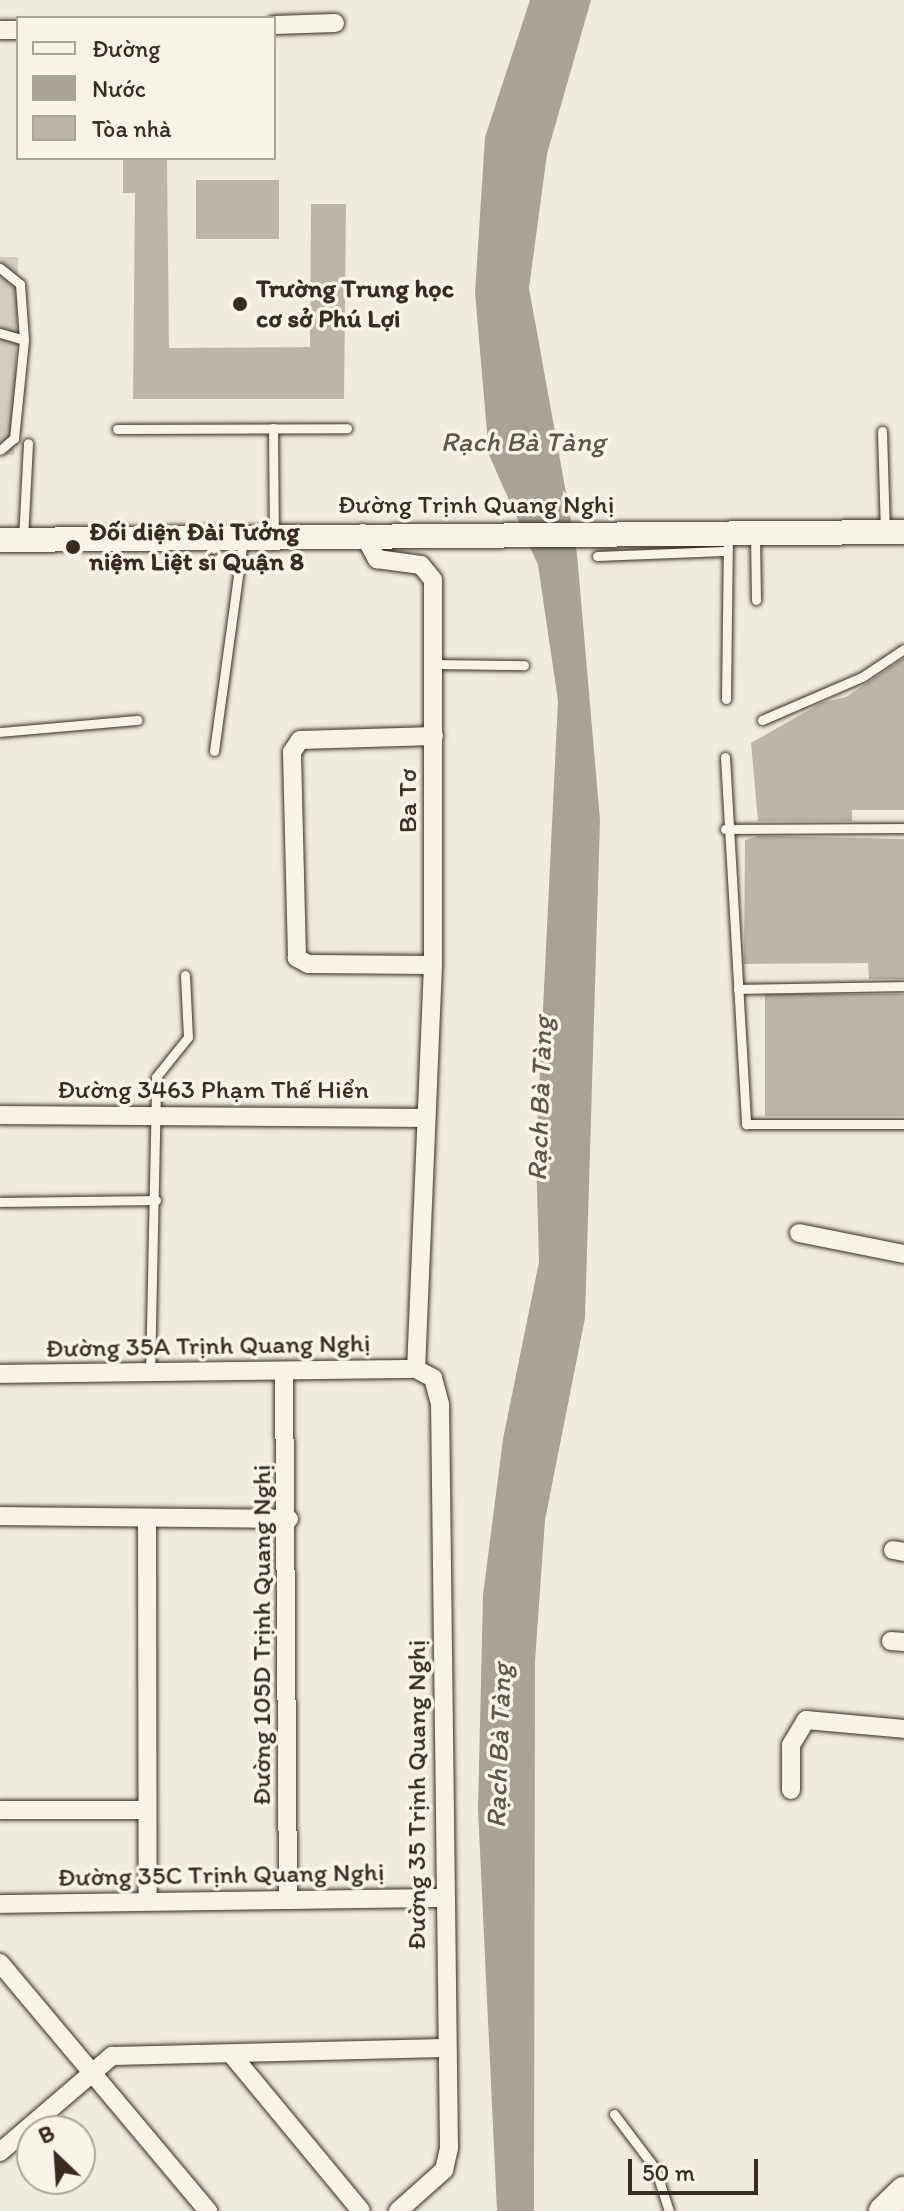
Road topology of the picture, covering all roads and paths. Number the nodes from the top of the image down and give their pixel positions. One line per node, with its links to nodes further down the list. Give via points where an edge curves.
1 (335, 23): 2 (street)
2 (276, 25)
3 (0, 268): 5 (lane, via 20,284)
4 (0, 333): 5 (lane)
5 (24, 340): 11 (lane, via 14,438)
6 (273, 428): 7 (lane); 8 (lane); 16 (lane)
7 (347, 428)
8 (117, 429)
9 (882, 431): 13 (lane)
10 (28, 443): 17 (lane)
11 (0, 450)
12 (755, 532): 13 (main road, Đường Trịnh Quang Nghị); 18 (main road, Đường Trịnh Quang Nghị); 20 (lane)
13 (895, 532)
14 (363, 533): 16 (main road, Đường Trịnh Quang Nghị); 18 (main road, Đường Trịnh Quang Nghị, via 607,533); 22 (street, Ba Tơ, via 377,559 432,574)
15 (243, 535): 16 (main road, Đường Trịnh Quang Nghị); 17 (main road, Đường Trịnh Quang Nghị); 29 (lane)
16 (274, 535)
17 (12, 540)
18 (726, 542): 19 (lane); 24 (lane)
19 (597, 556)
20 (756, 600)
21 (904, 649): 26 (lane, via 862,677)
22 (436, 664): 23 (lane); 28 (street, Ba Tơ)
23 (524, 665)
24 (726, 699)
25 (137, 720): 27 (lane)
26 (762, 720)
27 (0, 732)
28 (434, 736): 33 (street, Ba Tơ); 33 (street, via 300,740 292,752 297,958 308,964)
29 (214, 751)
30 (725, 757): 32 (lane)
31 (904, 828): 32 (lane)
32 (725, 829): 36 (lane)
33 (433, 965): 39 (street, Ba Tơ)
34 (185, 975): 38 (lane, via 188,1037 156,1077)
35 (904, 986): 36 (lane)
36 (738, 989): 40 (lane, via 746,1124)
37 (0, 1115): 38 (street, Đường 3463 Phạm Thế Hiển)
38 (154, 1115): 39 (street, Đường 3463 Phạm Thế Hiển); 41 (lane)
39 (425, 1118): 45 (street, Ba Tơ)
40 (904, 1124)
41 (156, 1200): 42 (lane); 48 (lane)
42 (0, 1202)
43 (799, 1233): 44 (street)
44 (904, 1254)
45 (416, 1369): 46 (street, Đường 35A Trịnh Quang Nghị); 57 (street, Đường 35 Trịnh Quang Nghị, via 433,1378 440,1404)
46 (284, 1372): 48 (street, Đường 35A Trịnh Quang Nghị); 51 (street, Đường 105D Trịnh Quang Nghị)
47 (0, 1374): 48 (street, Đường 35A Trịnh Quang Nghị)
48 (150, 1376)
49 (0, 1516): 50 (street)
50 (147, 1518): 51 (street); 55 (street)
51 (289, 1519): 56 (street, Đường 105D Trịnh Quang Nghị)
52 (904, 1729): 53 (street, via 806,1720 791,1745)
53 (791, 1790)
54 (0, 1810): 55 (street)
55 (147, 1810): 58 (street)
56 (288, 1898): 57 (street, Đường 35C Trịnh Quang Nghị); 58 (street, Đường 35C Trịnh Quang Nghị)
57 (443, 1898): 61 (street, Đường 35 Trịnh Quang Nghị)
58 (148, 1901): 59 (street, Đường 35C Trịnh Quang Nghị)
59 (0, 1904)
60 (0, 1963): 63 (street)
61 (445, 2048): 62 (street); 69 (street, Đường 35 Trịnh Quang Nghị, via 444,2170)
62 (232, 2055): 63 (street, via 112,2056); 68 (street)
63 (88, 2069): 65 (street); 67 (street)
64 (614, 2114): 70 (lane, via 655,2168)
65 (0, 2152)
66 (904, 2191): 71 (main road)
67 (208, 2211)
68 (361, 2211)
69 (398, 2211)
70 (669, 2211)
71 (883, 2211)

